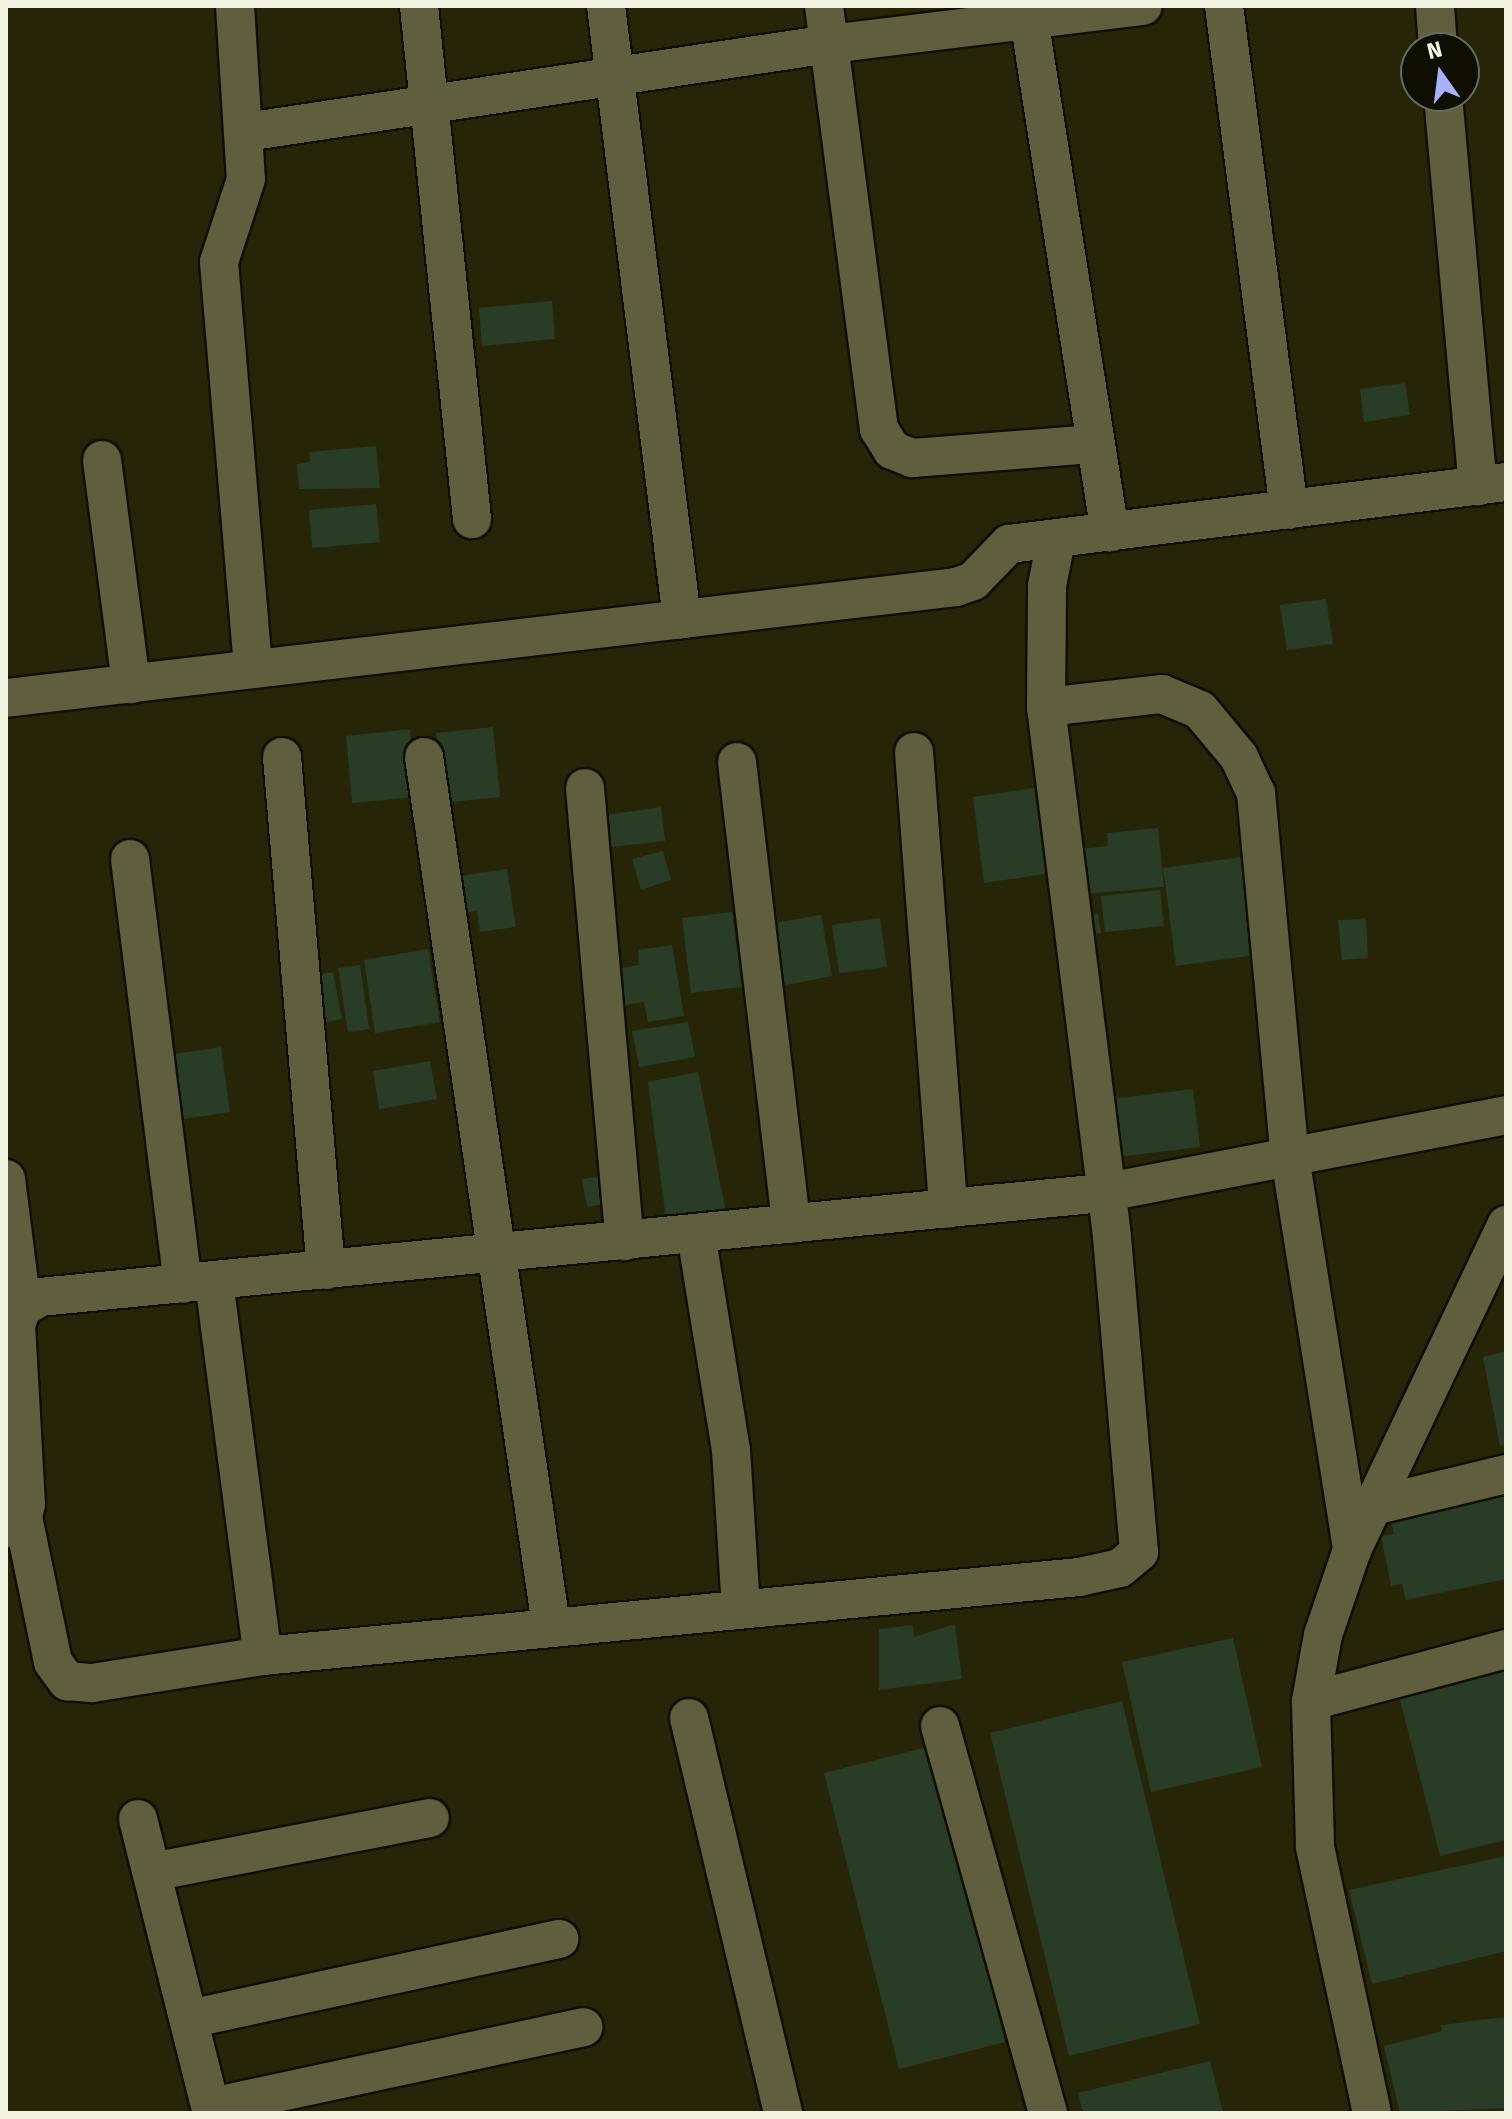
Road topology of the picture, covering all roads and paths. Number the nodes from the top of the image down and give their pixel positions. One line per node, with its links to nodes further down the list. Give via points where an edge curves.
1 (235, 6): 14 (street)
2 (419, 6): 12 (street)
3 (606, 6): 11 (street)
4 (824, 6): 10 (street)
5 (1143, 6): 8 (street)
6 (1224, 6): 18 (street)
7 (1435, 6): 9 (street)
8 (1028, 12): 10 (street); 15 (street)
9 (1437, 32)
10 (829, 44): 11 (street); 15 (street, via 879,429 892,450 912,458)
11 (616, 80): 12 (street); 22 (street)
12 (429, 109): 14 (street); 19 (street)
13 (1445, 112): 17 (street)
14 (246, 132): 23 (street, via 246,179 219,262)
15 (1095, 444): 20 (street)
16 (102, 460): 24 (street)
17 (1492, 484): 18 (street)
18 (1289, 510): 20 (street)
19 (472, 519)
20 (1110, 533): 21 (street)
21 (1056, 540): 22 (street, via 997,549 982,573 956,587); 26 (street, via 1047,586)
22 (682, 619): 23 (street)
23 (253, 669): 24 (street)
24 (131, 684): 25 (street)
25 (6, 698)
26 (1046, 707): 34 (street, via 1162,694 1200,710 1239,757 1263,828); 36 (street)
27 (914, 752): 37 (street)
28 (282, 757): 43 (street)
29 (424, 757): 42 (street)
30 (737, 762): 38 (street)
31 (585, 788): 41 (street)
32 (130, 859): 44 (street)
33 (1506, 1115): 34 (street)
34 (1290, 1157): 36 (street); 49 (street)
35 (6, 1179): 45 (street)
36 (1102, 1193): 37 (street); 50 (street, via 1137,1473 1139,1552 1120,1568 1079,1577)
37 (948, 1209): 38 (street)
38 (791, 1224): 40 (street)
39 (1506, 1225): 47 (street)
40 (696, 1234): 41 (street); 50 (street, via 727,1419)
41 (625, 1241): 42 (street)
42 (502, 1253): 43 (street); 51 (street)
43 (326, 1270): 44 (street)
44 (198, 1283): 45 (street, via 40,1297); 53 (street)
45 (22, 1308): 48 (street, via 16,1325)
46 (1506, 1474): 47 (street)
47 (1373, 1506): 49 (street)
48 (15, 1523): 53 (street, via 53,1662 67,1681 92,1683)
49 (1352, 1550): 54 (street, via 1323,1635)
50 (741, 1609): 51 (street)
51 (551, 1625): 53 (street)
52 (1506, 1649): 54 (street)
53 (263, 1656)
54 (1311, 1701): 66 (street, via 1315,1846)
55 (689, 1718): 64 (street)
56 (940, 1726): 65 (street)
57 (430, 1818): 59 (street)
58 (138, 1819): 59 (street)
59 (152, 1872): 61 (street)
60 (559, 1939): 61 (street)
61 (189, 2019): 63 (street)
62 (584, 2027): 63 (street)
63 (211, 2110)
64 (783, 2113)
65 (1048, 2113)
66 (1372, 2113)

